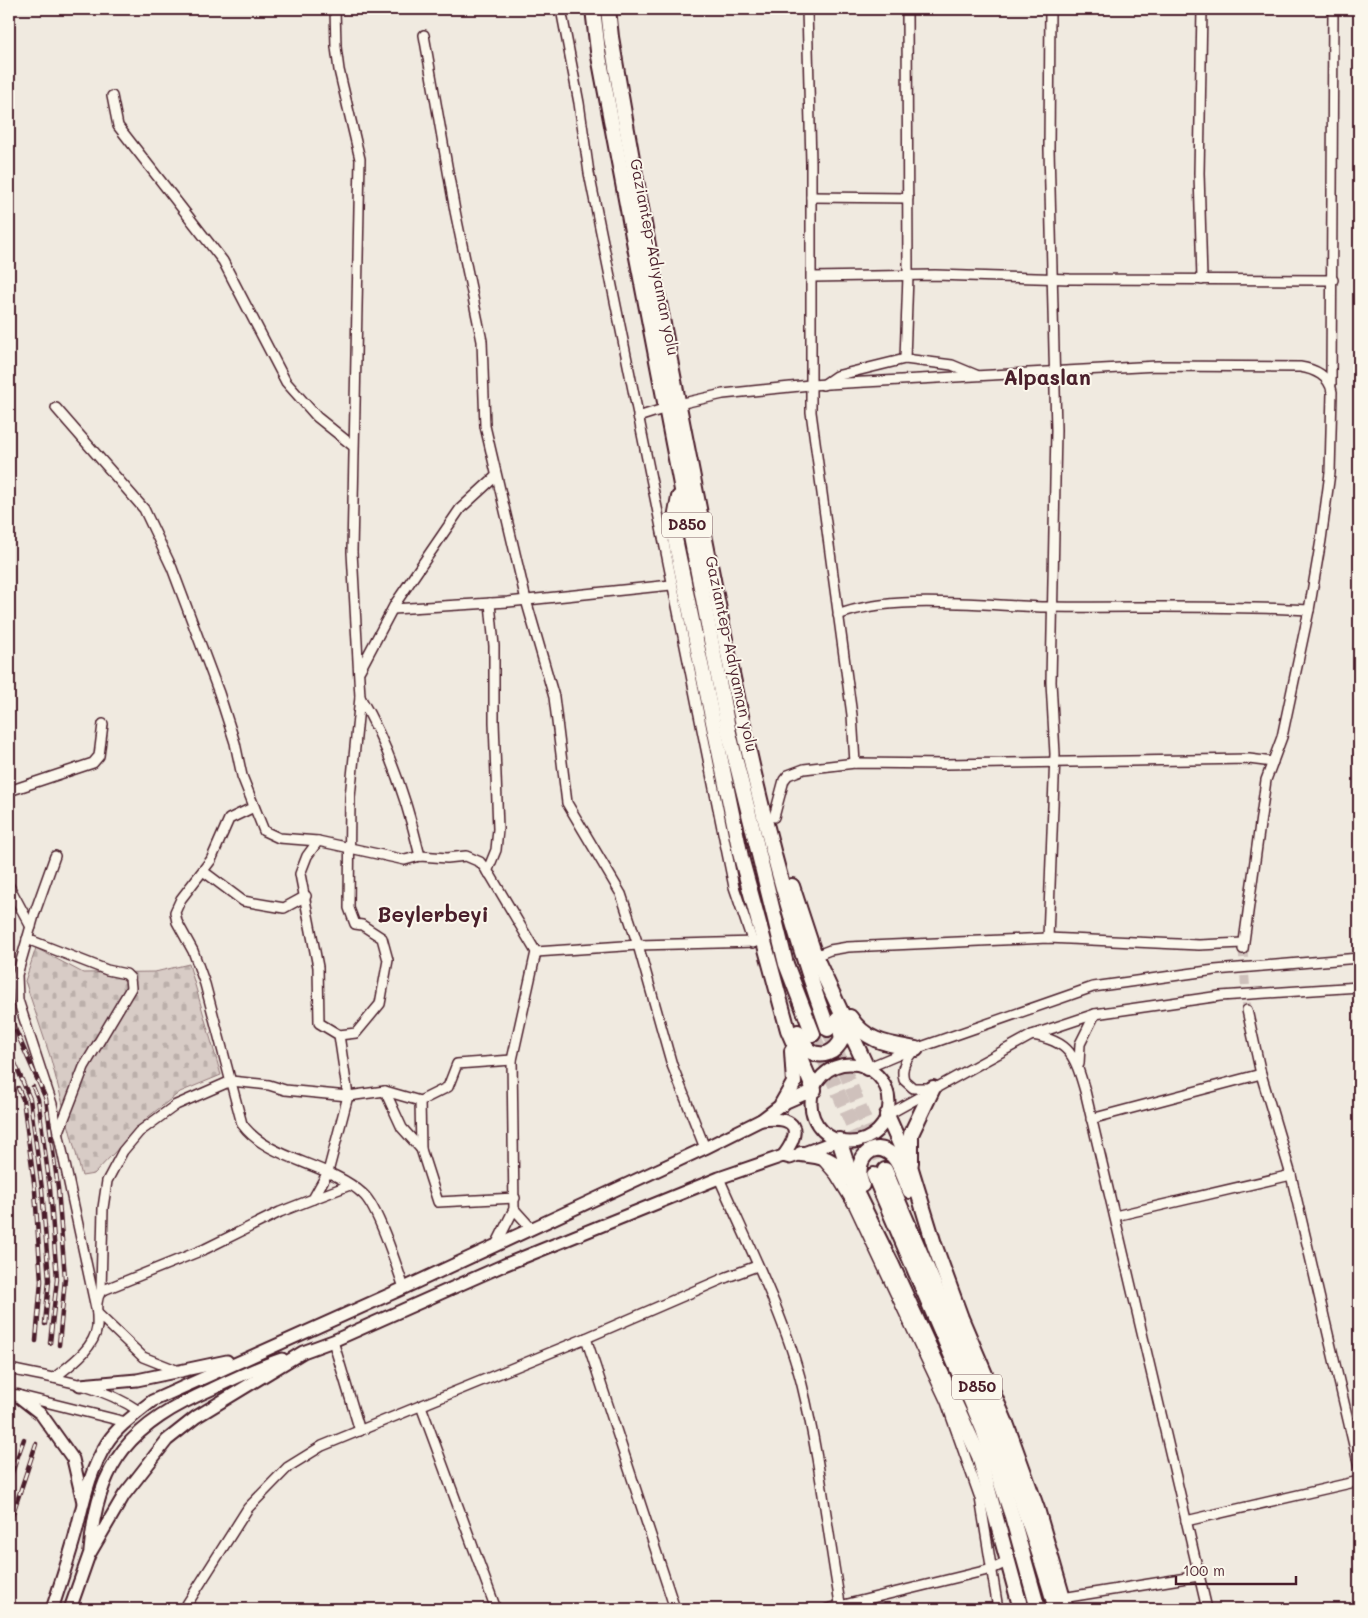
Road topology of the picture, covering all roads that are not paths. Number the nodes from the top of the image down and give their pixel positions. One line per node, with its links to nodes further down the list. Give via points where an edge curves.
1 (335, 9): 28 (street, via 336,47 360,159)
2 (561, 9): 27 (street, via 589,172)
3 (594, 9): 25 (highway, Gaziantep-Adıyaman yolu / D850, via 598,51)
4 (608, 9): 25 (highway, Gaziantep-Adıyaman yolu / D850)
5 (807, 9): 12 (street)
6 (906, 9): 13 (street)
7 (1050, 9): 16 (street, via 1049,149)
8 (1202, 9): 17 (street, via 1199,173)
9 (1333, 9): 18 (street)
10 (424, 35): 29 (street, via 482,341 485,426)
11 (112, 96): 28 (street, via 118,126 223,261 286,382 318,418)
12 (811, 197): 13 (street); 15 (street)
13 (908, 198): 14 (street)
14 (908, 276): 15 (street); 16 (street); 19 (street)
15 (812, 277): 23 (street)
16 (1054, 278): 17 (street); 20 (street)
17 (1202, 280): 18 (street)
18 (1333, 280): 22 (street)
19 (906, 359): 21 (street, via 952,365); 24 (street, via 836,376)
20 (1053, 371): 21 (street); 22 (street, via 1157,366 1300,367 1317,371); 35 (street, via 1056,430)
21 (978, 376): 24 (street)
22 (1331, 384): 37 (street, via 1330,473)
23 (810, 385): 24 (street); 25 (street, via 723,394); 38 (street)
24 (823, 385)
25 (672, 406): 27 (street); 30 (highway, Gaziantep-Adıyaman yolu / D850); 31 (highway, Gaziantep-Adıyaman yolu / D850)
26 (56, 408): 46 (street, via 144,509 172,568 219,692)
27 (638, 417): 32 (street)
28 (353, 446): 39 (street, via 352,552)
29 (496, 476): 33 (street); 36 (street, via 460,509)
30 (693, 477): 47 (highway, via 706,500); 69 (highway, Gaziantep-Adıyaman yolu / D850, via 770,837 802,959)
31 (680, 488): 59 (highway, via 673,529); 71 (highway, Gaziantep-Adıyaman yolu / D850, via 729,733 786,964)
32 (671, 585): 33 (street); 59 (street, via 734,887)
33 (526, 600): 34 (street); 60 (street, via 554,697 567,803 621,894)
34 (490, 603): 36 (street); 53 (street, via 495,672 498,829 496,850)
35 (1051, 607): 37 (street, via 1245,606); 38 (street, via 903,604 865,606); 42 (street)
36 (392, 608): 39 (street)
37 (1309, 610): 43 (street, via 1282,737)
38 (838, 615): 44 (street)
39 (359, 673): 40 (street)
40 (360, 697): 49 (street, via 350,797); 51 (street, via 379,730 412,820)
41 (103, 724): 45 (street, via 99,756 94,763)
42 (1055, 761): 43 (street, via 1249,759); 44 (street); 57 (street)
43 (1273, 762): 57 (street, via 1266,780 1243,946)
44 (855, 763): 47 (street, via 804,769 788,775)
45 (9, 791)
46 (254, 808): 48 (street, via 264,831 279,838); 52 (street, via 229,819)
47 (774, 817): 62 (highway, via 784,863)
48 (318, 841): 49 (street); 55 (street, via 300,874)
49 (350, 847): 51 (street, via 405,860); 72 (street, via 349,908 355,924 382,938 388,960 380,1004 356,1033)
50 (55, 856): 56 (street)
51 (420, 856): 53 (street, via 466,856 480,862)
52 (203, 871): 55 (street, via 243,901 284,908); 79 (street, via 181,898 175,912 205,984)
53 (487, 872): 61 (street)
54 (9, 886): 56 (street)
55 (306, 896): 72 (street, via 318,967 319,1024)
56 (31, 927): 58 (street)
57 (1048, 938): 62 (street, via 848,947)
58 (27, 939): 89 (street, via 16,991); 89 (street, via 107,970 126,974 131,982 131,988 84,1068)
59 (759, 942): 60 (street); 64 (highway)
60 (638, 945): 61 (street); 91 (street, via 672,1065)
61 (536, 952): 75 (street)
62 (815, 956): 64 (highway, via 842,1034 839,1045 825,1054 814,1053 804,1046); 65 (highway)
63 (1359, 958): 74 (street, via 1240,967 1093,987)
64 (771, 966): 70 (highway)
65 (823, 972): 74 (highway, via 858,1029 870,1039); 76 (highway)
66 (1359, 987): 68 (street, via 1220,996)
67 (1247, 1010): 78 (street)
68 (1095, 1014): 73 (street); 77 (street, via 1080,1044)
69 (828, 1029)
70 (788, 1030): 81 (highway); 85 (highway, via 794,1083)
71 (813, 1034)
72 (339, 1035): 83 (street)
73 (1032, 1035): 77 (street, via 1055,1040 1073,1056); 80 (street)
74 (916, 1049): 76 (street); 80 (street, via 903,1068 904,1080 913,1088)
75 (512, 1060): 84 (street, via 457,1064 448,1087); 103 (street)
76 (867, 1068): 81 (main road, via 852,1064 836,1067 822,1076); 86 (main road, via 886,1088)
77 (1079, 1069): 87 (street)
78 (1261, 1074): 87 (street); 98 (street)
79 (231, 1081): 83 (street); 97 (street, via 242,1124 249,1134 263,1145); 112 (street, via 176,1105 151,1120 115,1163 107,1181 104,1208)
80 (934, 1088): 86 (street); 96 (highway, via 911,1134)
81 (814, 1090): 85 (main road); 90 (main road, via 812,1105 815,1119 825,1132)
82 (385, 1091): 83 (street); 84 (street); 92 (street, via 402,1128)
83 (348, 1096): 97 (street)
84 (420, 1101): 92 (street)
85 (782, 1104): 88 (main road)
86 (887, 1115): 90 (main road, via 878,1129 865,1138); 96 (highway)
87 (1091, 1119): 105 (street)
88 (761, 1120): 91 (main road); 94 (main road, via 779,1118 794,1126 796,1134)
89 (58, 1134): 113 (street)
90 (839, 1140): 93 (main road); 101 (highway)
91 (705, 1148): 106 (main road)
92 (421, 1149): 103 (street, via 438,1202)
93 (801, 1154): 94 (main road, via 790,1158); 95 (highway)
94 (783, 1156): 99 (main road)
95 (819, 1156): 101 (highway, via 839,1166); 134 (street, via 854,1206 946,1402 980,1498)
96 (911, 1169): 107 (highway)
97 (328, 1172): 100 (street); 102 (street)
98 (1291, 1175): 105 (street); 128 (street)
99 (719, 1178): 110 (street); 115 (main road, via 504,1266)
100 (350, 1185): 102 (street); 111 (street, via 365,1195 379,1221)
101 (856, 1192): 109 (highway)
102 (313, 1198): 112 (street, via 205,1249)
103 (515, 1198): 104 (street)
104 (514, 1209): 106 (street); 108 (street)
105 (1115, 1216): 131 (street)
106 (532, 1228): 108 (main road)
107 (934, 1244): 109 (highway, via 896,1159 884,1151 870,1152 858,1165 859,1177); 136 (highway, via 1037,1509)
108 (496, 1245): 111 (main road)
109 (891, 1263): 133 (highway, via 979,1456)
110 (758, 1266): 114 (street); 137 (street, via 802,1384)
111 (404, 1288): 117 (main road)
112 (101, 1292): 113 (street)
113 (97, 1312): 119 (street, via 143,1357); 120 (street, via 97,1329 91,1343 76,1361)
114 (586, 1338): 123 (street); 142 (street)
115 (333, 1341): 116 (main road); 127 (street)
116 (303, 1352): 126 (main road, via 187,1400); 132 (main road, via 196,1417 166,1440 124,1495)
117 (255, 1354): 119 (main road); 124 (main road, via 152,1401)
118 (9, 1369): 120 (street)
119 (181, 1372): 121 (main road)
120 (54, 1378): 121 (street)
121 (80, 1385): 124 (street, via 108,1394)
122 (14, 1395): 125 (street); 130 (main road, via 41,1414 74,1459)
123 (421, 1406): 127 (street); 141 (street)
124 (139, 1411): 125 (main road); 126 (main road)
125 (126, 1422): 126 (main road); 130 (main road, via 104,1448)
126 (144, 1427): 132 (main road, via 119,1454 106,1479 92,1528)
127 (360, 1431): 140 (street, via 322,1446 288,1466 248,1508)
128 (1359, 1467)
129 (1359, 1481): 131 (street)
130 (84, 1503): 138 (main road)
131 (1186, 1521): 135 (street)
132 (89, 1556): 139 (main road)
133 (1009, 1561): 134 (street); 145 (highway)
134 (992, 1569): 137 (street); 144 (street)
135 (1199, 1576): 136 (street); 147 (street)
136 (1061, 1605): 146 (highway, D850, via 991,1418 879,1173 984,1429)
137 (841, 1608): 143 (street)
138 (52, 1609)
139 (70, 1609)
140 (184, 1609)
141 (496, 1609)
142 (675, 1609)
143 (827, 1609)
144 (998, 1609)
145 (1021, 1609)
146 (1038, 1609)
147 (1207, 1609)

